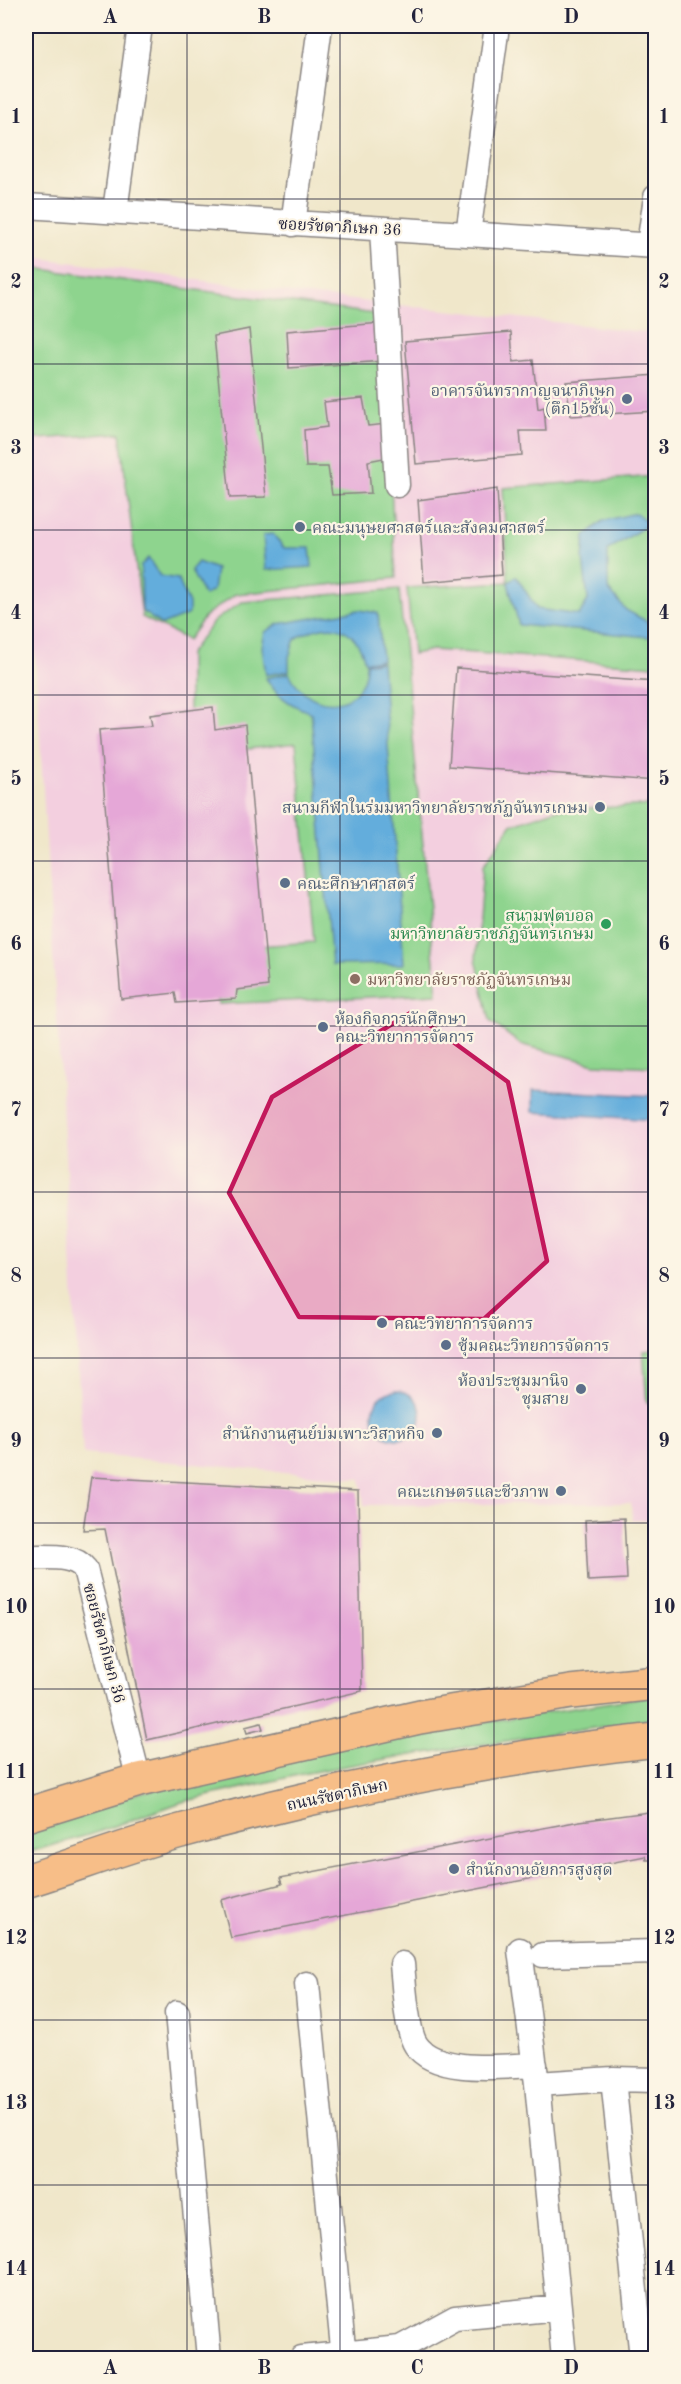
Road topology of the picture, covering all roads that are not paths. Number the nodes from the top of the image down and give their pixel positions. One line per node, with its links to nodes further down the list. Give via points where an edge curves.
1 (140, 26): 6 (street)
2 (320, 26): 7 (street)
3 (497, 26): 9 (street)
4 (656, 197): 10 (street)
5 (26, 206): 6 (street, ซอยรัชดาภิเษก 36)
6 (115, 211): 7 (street, ซอยรัชดาภิเษก 36)
7 (293, 224): 8 (street, ซอยรัชดาภิเษก 36)
8 (382, 229): 9 (street, ซอยรัชดาภิเษก 36); 11 (street)
9 (468, 234): 10 (street, ซอยรัชดาภิเษก 36)
10 (652, 245)
11 (398, 485)
12 (26, 1557): 15 (street, ซอยรัชดาภิเษก 36, via 80,1561 85,1569)
13 (656, 1683): 15 (main road, via 454,1710)
14 (656, 1740): 17 (main road, ถนนรัชดาภิเษก, via 461,1769 303,1800 176,1833)
15 (140, 1780): 16 (main road)
16 (26, 1815)
17 (26, 1881)
18 (656, 1952): 22 (street, via 531,1952)
19 (402, 1964): 22 (street, via 407,2014 416,2045 435,2060)
20 (307, 1984): 26 (street)
21 (177, 2013): 27 (street)
22 (536, 2075): 23 (street); 25 (street)
23 (613, 2079): 24 (street); 30 (street)
24 (656, 2080)
25 (559, 2308): 26 (street, via 455,2318 400,2348); 29 (street)
26 (344, 2356): 28 (street)
27 (210, 2358)
28 (302, 2358)
29 (564, 2358)
30 (642, 2358)

